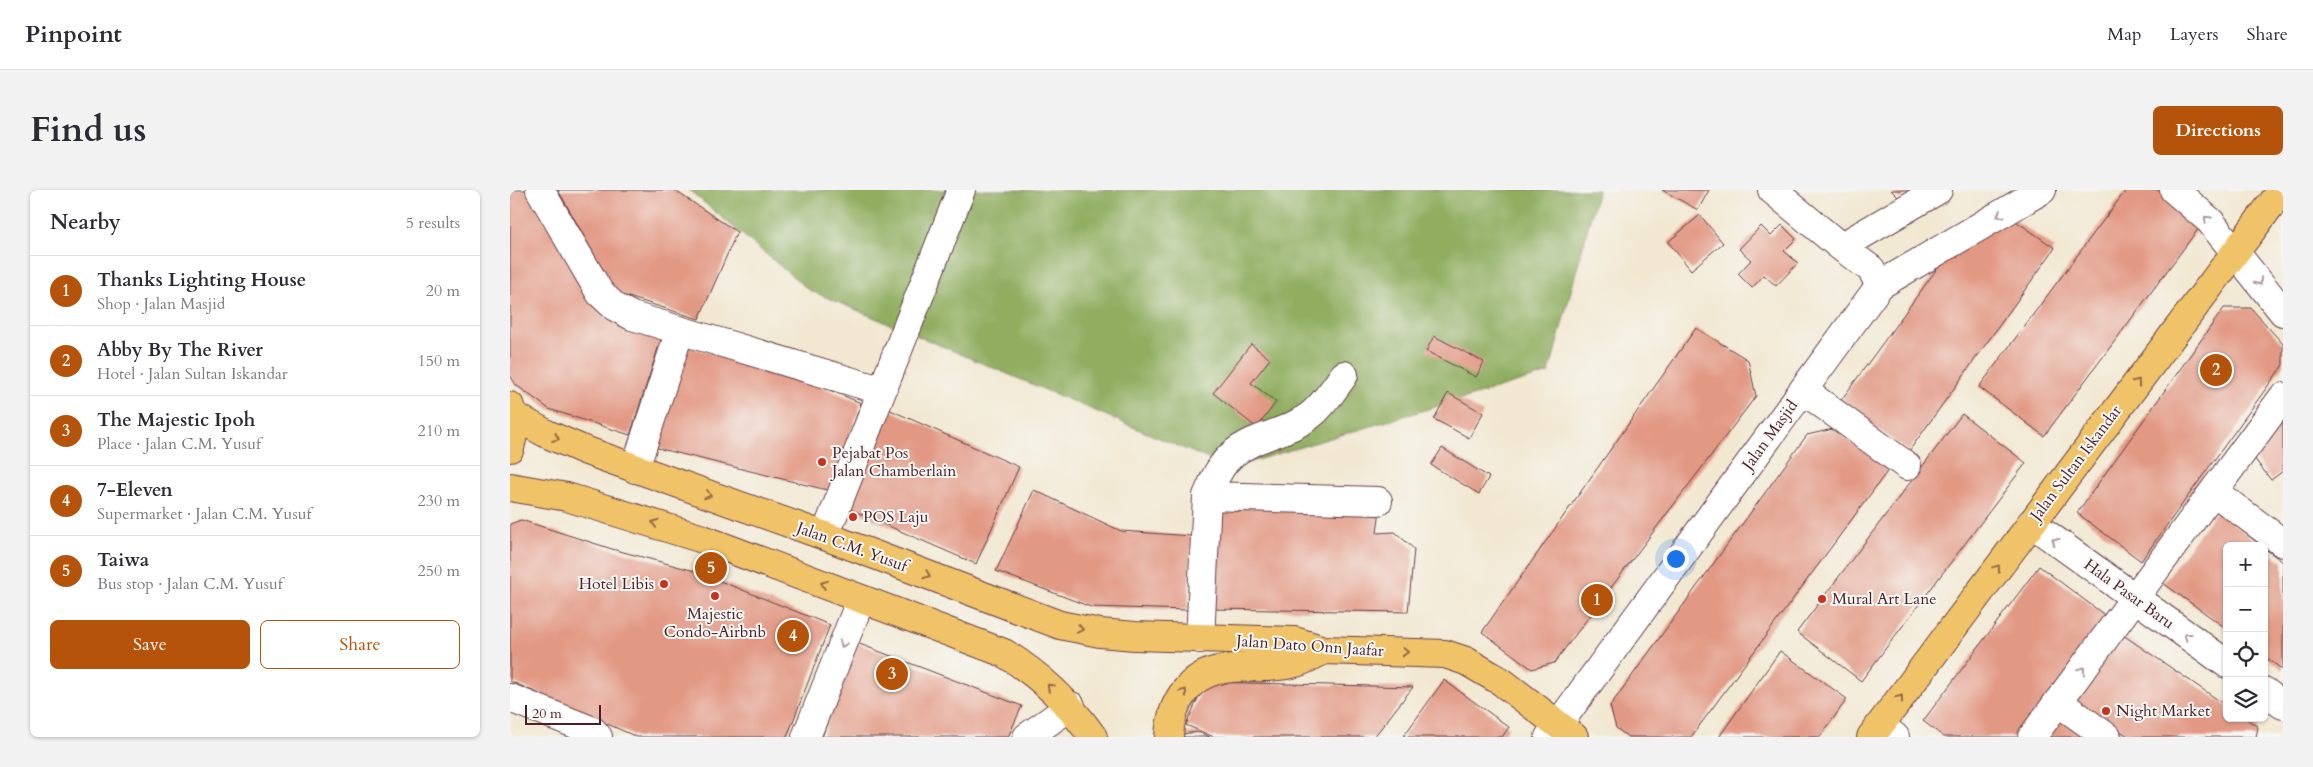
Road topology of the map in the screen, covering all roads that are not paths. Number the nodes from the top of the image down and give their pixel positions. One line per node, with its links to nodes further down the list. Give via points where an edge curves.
1 (540, 190): 12 (street, via 600,293 615,307 632,316)
2 (960, 190): 14 (street)
3 (1772, 190): 9 (street)
4 (1938, 190): 9 (street)
5 (2042, 190): 10 (street, Jalan Masjid, one-way to 10)
6 (2174, 190): 8 (street, one-way to 6)
7 (2282, 190): 8 (main road, Jalan Sultan Iskandar)
8 (2242, 244): 11 (street, one-way to 11); 25 (main road, Jalan Sultan Iskandar, one-way to 8)
9 (1841, 247): 10 (street, via 1871,269)
10 (1880, 285): 15 (street, Jalan Masjid)
11 (2283, 312)
12 (680, 330): 14 (street); 20 (street)
13 (1344, 375): 23 (street, via 1311,415 1285,430 1247,444 1232,455 1215,476)
14 (880, 390): 26 (street)
15 (1803, 390): 19 (street); 38 (street, Jalan Masjid)
16 (2283, 397): 22 (street)
17 (512, 410): 18 (main road, via 514,431); 20 (main road, Jalan C.M. Yusuf, one-way to 20, via 555,437)
18 (510, 448)
19 (1907, 466)
20 (635, 469): 26 (main road, Jalan C.M. Yusuf, one-way to 26)
21 (510, 487): 29 (main road, one-way to 21, via 668,527 567,497)
22 (2214, 492): 27 (street); 28 (street)
23 (1207, 496): 24 (street); 30 (street)
24 (1378, 502)
25 (2031, 523): 28 (street, Hala Pasar Baru, one-way to 25); 39 (main road, Jalan Sultan Iskandar, one-way to 25)
26 (824, 536): 30 (main road, Jalan C.M. Yusuf, one-way to 30, via 1060,625 1100,633)
27 (2283, 543)
28 (2135, 598): 32 (street, Hala Pasar Baru, one-way to 28); 35 (street, one-way to 28)
29 (861, 599): 37 (main road, one-way to 29, via 1047,683 1004,654); 41 (street, one-way to 41)
30 (1200, 639): 31 (main road, Jalan Dato Onn Jaafar, via 1295,641)
31 (1324, 650): 38 (main road, Jalan Dato Onn Jaafar, one-way to 38, via 1417,652 1459,659 1502,682); 44 (main road, one-way to 31, via 1178,700 1192,680 1215,670 1292,664)
32 (2223, 661)
33 (2268, 694): 36 (street)
34 (510, 698): 40 (street, via 593,731)
35 (2058, 702): 45 (street); 46 (street)
36 (2283, 705)
37 (1071, 706): 42 (street); 43 (main road)
38 (1560, 733)
39 (1882, 733)
40 (598, 737)
41 (806, 737)
42 (1027, 737)
43 (1093, 737)
44 (1169, 737)
45 (2032, 737)
46 (2107, 737)

